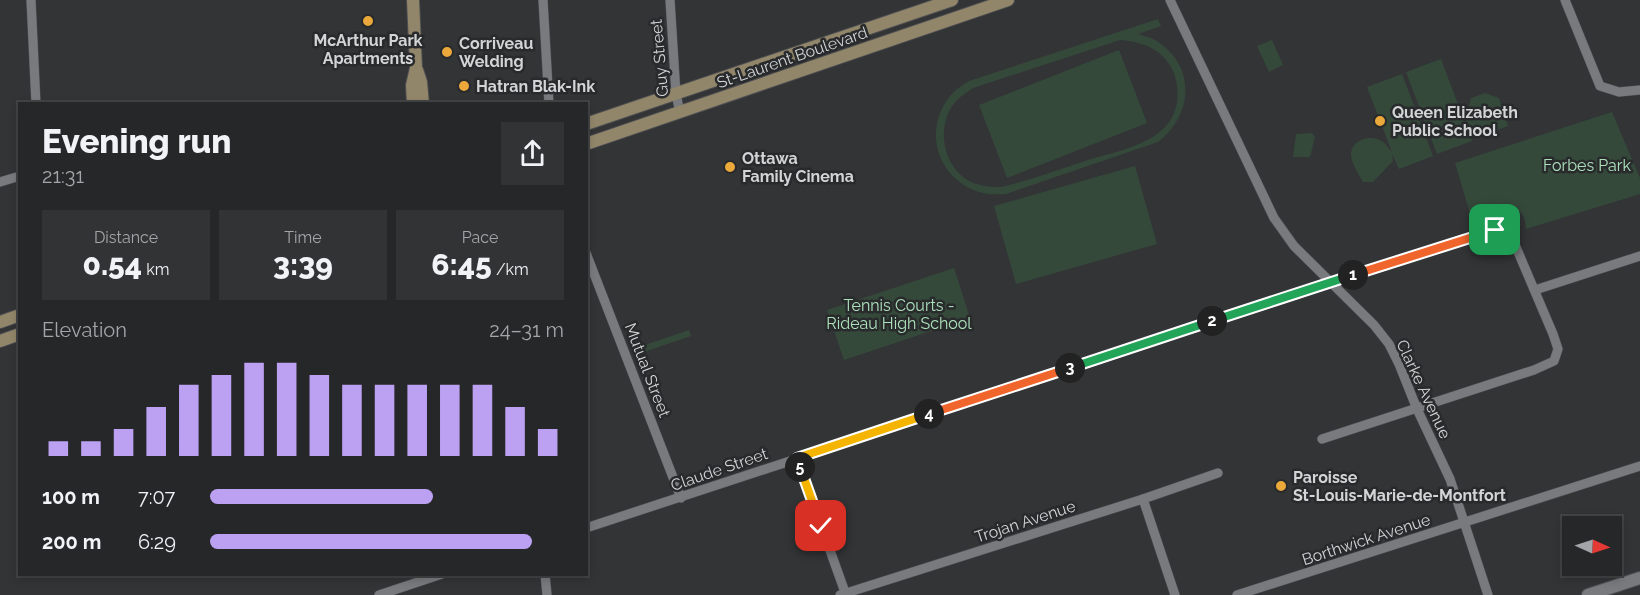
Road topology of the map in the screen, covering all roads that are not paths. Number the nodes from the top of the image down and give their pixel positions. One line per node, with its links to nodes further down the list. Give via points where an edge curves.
1 (31, 0): 13 (street)
2 (412, 0): 10 (main road)
3 (543, 0): 16 (street)
4 (670, 0): 12 (street, Guy Street)
5 (949, 0): 9 (street); 12 (main road, St-Laurent Boulevard)
6 (1008, 0): 9 (main road, St-Laurent Boulevard)
7 (1170, 0): 24 (street, Clarke Avenue, via 1275,218 1294,246)
8 (1565, 0): 11 (street, via 1600,87 1619,93)
9 (954, 19): 17 (main road, St-Laurent Boulevard)
10 (416, 68): 14 (main road); 15 (main road)
11 (1640, 90)
12 (676, 94): 17 (street, Guy Street); 18 (main road, St-Laurent Boulevard)
13 (36, 102)
14 (413, 102)
15 (423, 102)
16 (549, 102)
17 (680, 113): 19 (main road, St-Laurent Boulevard)
18 (588, 123)
19 (588, 143)
20 (18, 177): 21 (street)
21 (0, 182)
22 (1640, 256): 25 (street)
23 (588, 261): 35 (street, Mutual Street)
24 (1330, 282): 25 (street, Claude Street, via 1504,229 1510,233); 30 (street, Clarke Avenue, via 1389,344); 32 (street, Claude Street)
25 (1535, 290): 30 (street, via 1558,349 1554,361)
26 (18, 316): 27 (main road)
27 (0, 322)
28 (18, 335): 29 (main road)
29 (0, 341)
30 (1416, 409): 31 (street); 37 (street, Clarke Avenue, via 1450,479)
31 (1322, 439)
32 (797, 458): 35 (street, Claude Street); 42 (street)
33 (1640, 466): 37 (street, Borthwick Avenue)
34 (1218, 473): 36 (street, Trojan Avenue)
35 (681, 498): 38 (street, Claude Street)
36 (1143, 499): 42 (street, Trojan Avenue); 45 (street)
37 (1465, 523): 46 (street, Borthwick Avenue); 47 (street, Clarke Avenue)
38 (588, 527)
39 (436, 576): 43 (street)
40 (544, 576): 44 (street)
41 (1640, 578): 48 (street)
42 (844, 594)
43 (380, 595)
44 (547, 595)
45 (1174, 595)
46 (1237, 595)
47 (1488, 595)
48 (1588, 595)

